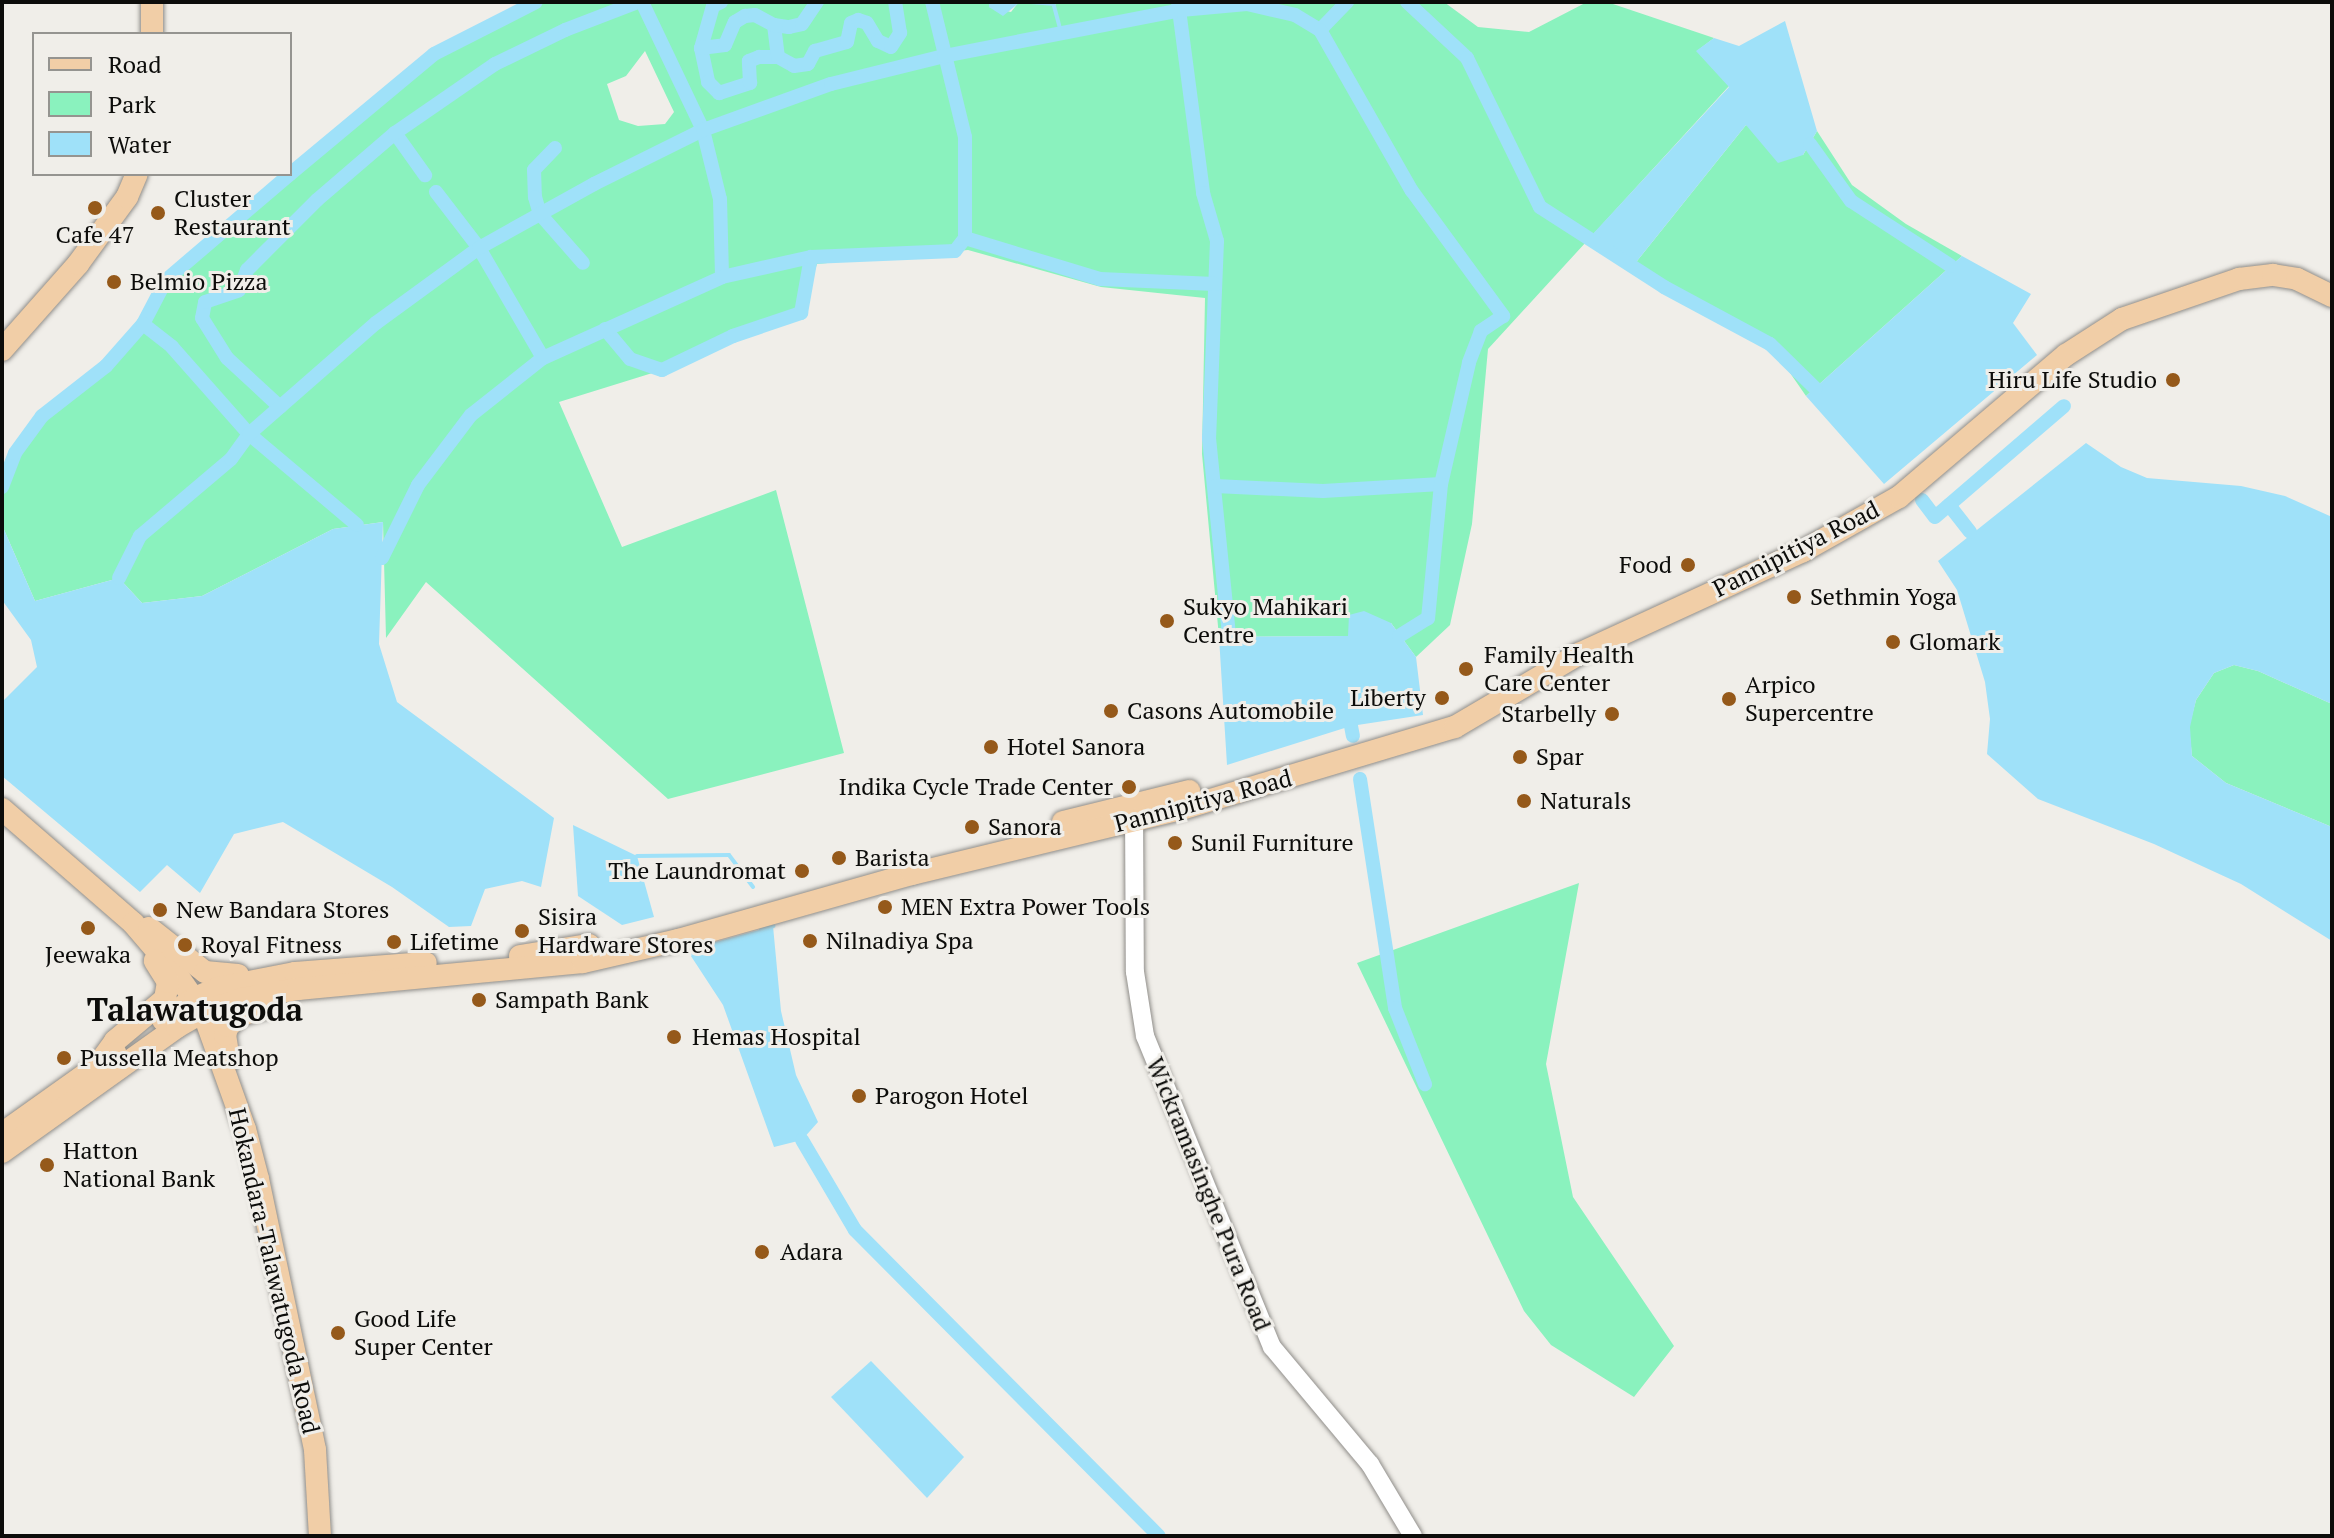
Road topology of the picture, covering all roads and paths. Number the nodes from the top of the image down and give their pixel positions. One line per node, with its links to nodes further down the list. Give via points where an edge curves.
1 (152, 2): 2 (main road)
2 (152, 32)
3 (136, 176): 6 (main road, via 78,264)
4 (2332, 280): 8 (main road, Pannipitiya Road, via 2301,265 2273,260 2236,264 2116,305 2057,342 1890,485 1797,537 1572,641 1460,710)
5 (2332, 296): 8 (main road, Pannipitiya Road, via 2297,279 2273,275 2239,279 2122,319 2066,355 1899,497 1803,551 1579,654 1455,727)
6 (2, 350)
7 (2, 809): 9 (main road)
8 (1134, 813): 10 (main road, Pannipitiya Road, via 906,860 579,947); 11 (main road, Pannipitiya Road, via 583,962); 19 (street, Wickramasinghe Pura Road, via 1135,972 1145,1036 1272,1347 1370,1464)
9 (117, 909): 10 (main road, via 160,934 205,972); 12 (main road, Hokandara-Talawatugoda Road); 14 (main road, via 163,971 168,991)
10 (283, 975): 12 (main road, Pannipitiya Road, via 218,988)
11 (323, 987): 12 (main road, Pannipitiya Road); 15 (main road, via 243,1014 228,1026 226,1045)
12 (199, 1005): 13 (main road, Pannipitiya Road); 14 (main road, Pannipitiya Road); 15 (main road, Hokandara-Talawatugoda Road)
13 (130, 1059): 15 (main road, via 195,1037); 17 (main road, Pannipitiya Road)
14 (98, 1064): 16 (main road, Pannipitiya Road)
15 (236, 1100): 18 (main road, Hokandara-Talawatugoda Road, via 258,1179 315,1450)
16 (2, 1134)
17 (2, 1152)
18 (320, 1536)
19 (1413, 1536)

